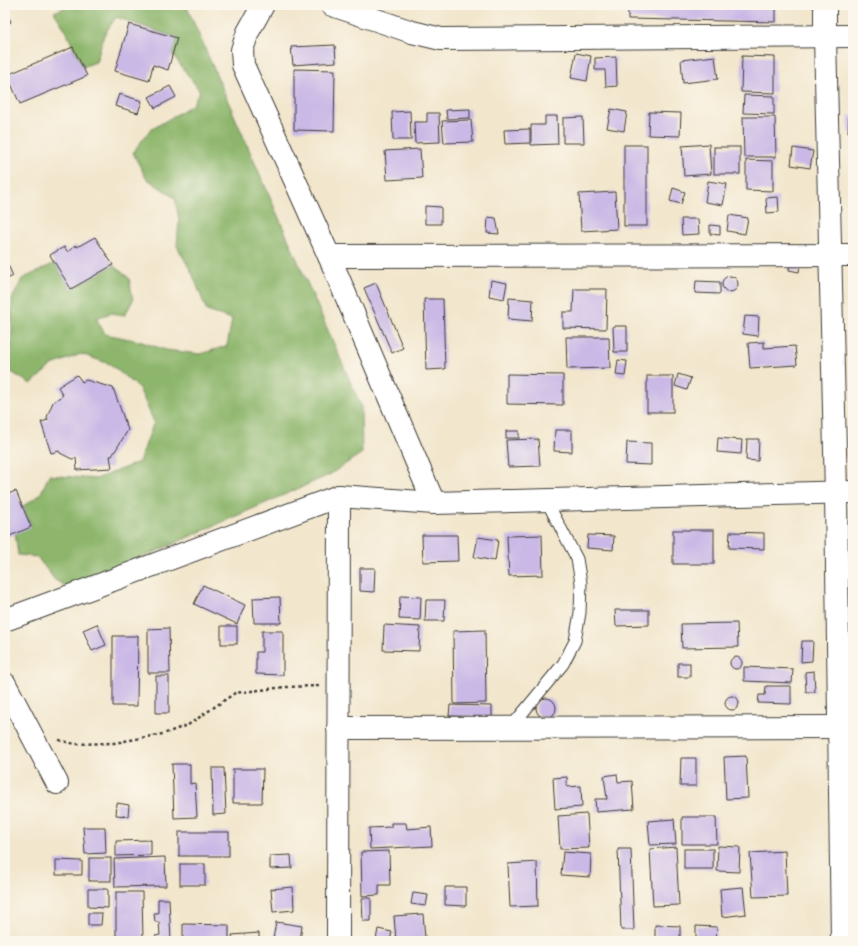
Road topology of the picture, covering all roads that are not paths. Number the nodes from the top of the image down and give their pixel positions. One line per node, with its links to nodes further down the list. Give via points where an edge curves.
1 (263, 5): 8 (street, via 248,32 242,50 243,65)
2 (332, 5): 4 (street, via 441,39)
3 (825, 5): 4 (street)
4 (825, 36): 5 (street); 6 (street)
5 (853, 36)
6 (830, 255): 7 (street); 8 (street); 9 (street)
7 (853, 255)
8 (329, 256): 12 (street)
9 (844, 493): 11 (street); 15 (street)
10 (339, 496): 12 (street); 13 (street); 16 (street)
11 (546, 500): 12 (street); 17 (lane, via 577,559 581,583 580,613 575,641 563,664)
12 (434, 503)
13 (5, 620)
14 (5, 684): 18 (street)
15 (840, 727): 17 (street); 20 (street)
16 (338, 728): 17 (street); 19 (street)
17 (510, 728)
18 (57, 783)
19 (338, 941)
20 (842, 941)

